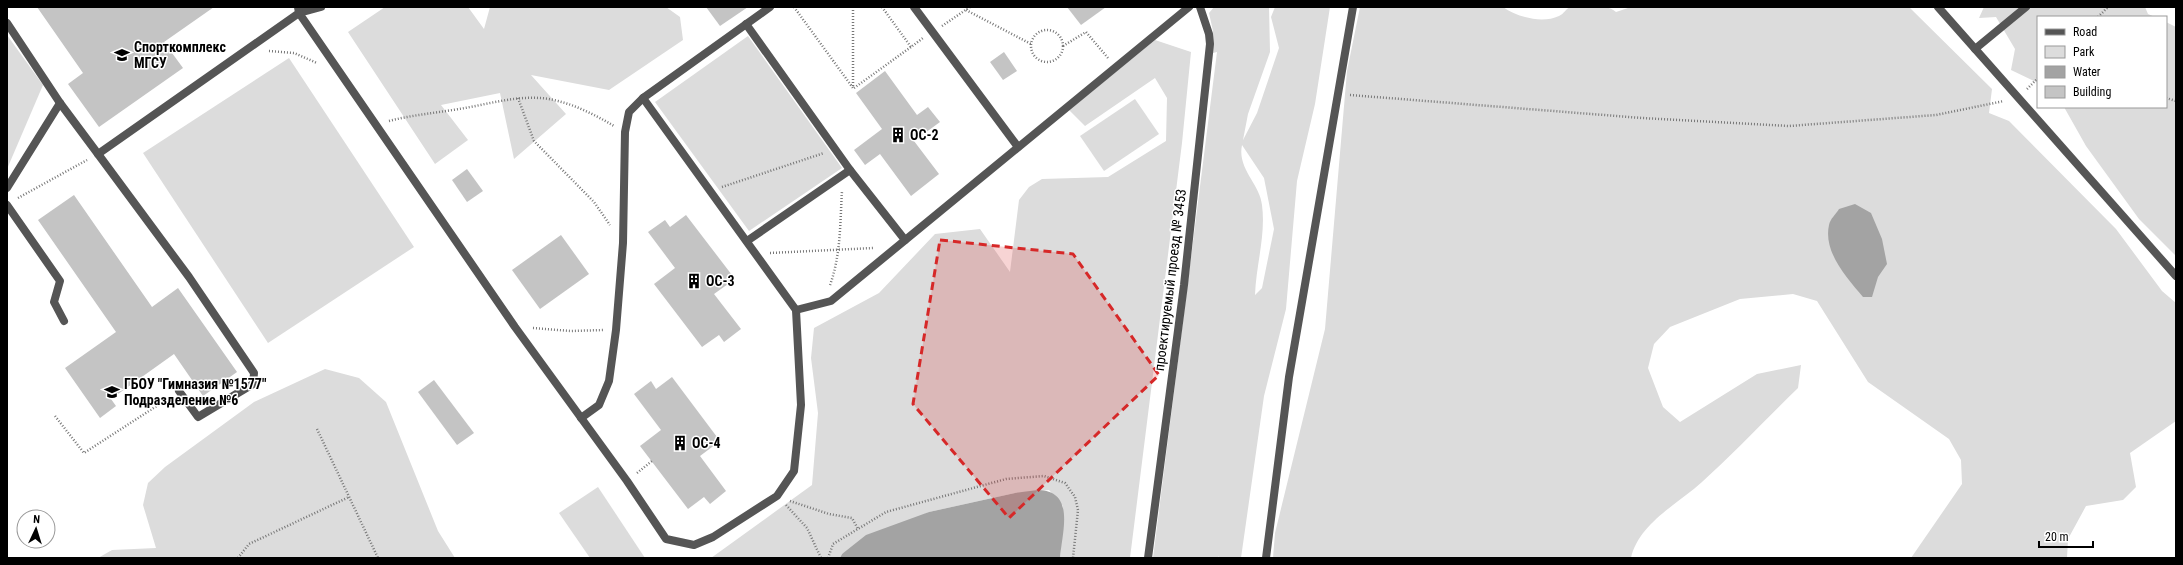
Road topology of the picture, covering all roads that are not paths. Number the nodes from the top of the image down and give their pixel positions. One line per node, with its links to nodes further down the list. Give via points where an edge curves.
1 (321, 7): 9 (street)
2 (770, 7): 11 (street)
3 (914, 7): 15 (street)
4 (1189, 7): 15 (street)
5 (1200, 7): 27 (street, проектируемый проезд № 3453, via 1210,44 1184,285)
6 (1354, 7): 28 (street, via 1289,377)
7 (1938, 7): 12 (street)
8 (2026, 7): 12 (street)
9 (299, 10): 16 (street); 26 (street, via 515,327)
10 (7, 23): 14 (street)
11 (746, 24): 13 (street); 17 (street, via 835,150)
12 (1975, 49): 22 (street)
13 (643, 98): 21 (street); 26 (street, via 629,112 625,132 623,243 609,381 599,405)
14 (60, 103): 16 (street); 18 (street)
15 (1018, 147): 20 (street)
16 (98, 154): 25 (street, via 189,277 254,373 253,384 198,417)
17 (847, 172): 20 (street); 21 (street)
18 (7, 188)
19 (10, 203): 24 (street, via 60,281 54,302)
20 (906, 240): 23 (street, via 831,301)
21 (747, 241): 23 (street)
22 (2176, 276)
23 (796, 310): 26 (street, via 801,405 794,471 777,496 713,537 694,546 666,539)
24 (64, 321)
25 (180, 391)
26 (581, 418)
27 (1148, 558)
28 (1266, 558)

